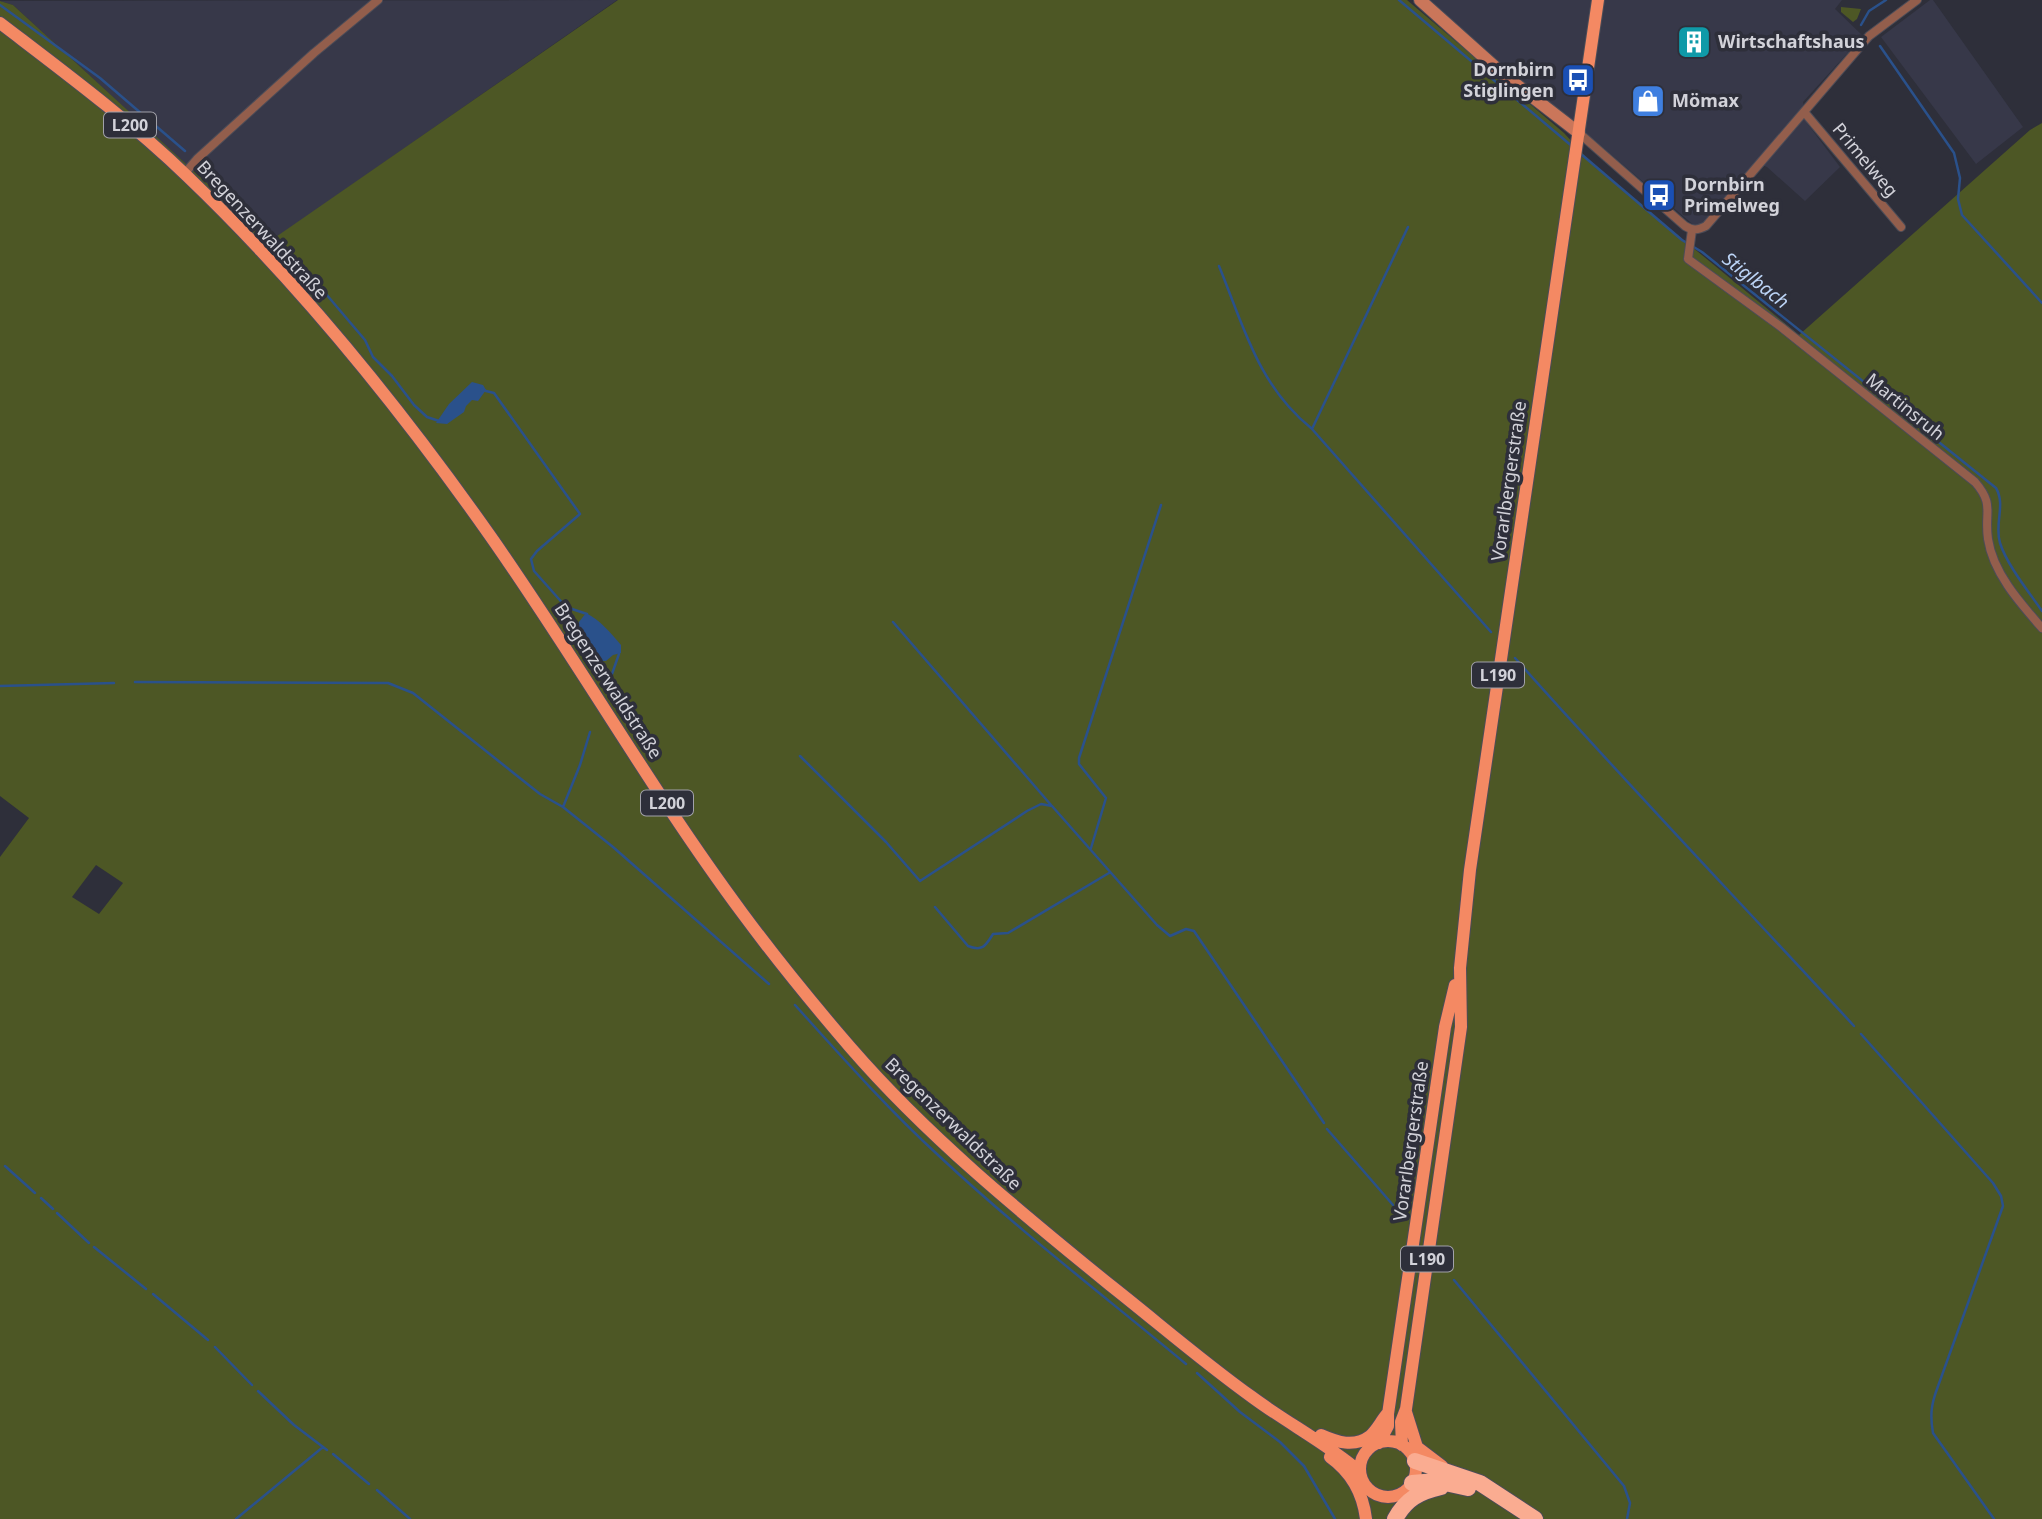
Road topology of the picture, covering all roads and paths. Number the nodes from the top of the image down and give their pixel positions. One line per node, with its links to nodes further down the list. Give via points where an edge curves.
1 (379, 0): 8 (street, via 314,53)
2 (1420, 0): 7 (main road)
3 (1598, 0): 7 (main road, Vorarlbergerstraße / L190)
4 (1917, 0): 6 (street, via 1869,36)
5 (0, 23): 8 (main road, Bregenzerwaldstraße / L200)
6 (1805, 113): 9 (street, Primelweg); 10 (street, via 1706,226)
7 (1578, 136): 10 (street); 12 (main road, Vorarlbergerstraße / L190, via 1478,811)
8 (185, 173): 15 (main road, Bregenzerwaldstraße / L200, via 351,352 422,442 492,539 740,911 855,1052 996,1191 1250,1396)
9 (1901, 227)
10 (1692, 234): 11 (street, Martinsruh, via 1688,259 1975,482 1988,502 1988,539 1994,558 2014,595)
11 (2042, 628)
12 (1460, 968): 13 (main road, Vorarlbergerstraße / L190, via 1461,1027); 14 (main road, Vorarlbergerstraße / L190, via 1445,1027)
13 (1406, 1409): 17 (main road, Vorarlbergerstraße / L190, via 1401,1422); 22 (main road, via 1417,1447)
14 (1388, 1414): 15 (main road, via 1370,1436 1355,1442); 16 (main road, Vorarlbergerstraße / L190)
15 (1302, 1432): 18 (main road, Bregenzerwaldstraße / L200); 27 (main road, via 1308,1443 1350,1475)
16 (1380, 1443): 17 (main road); 19 (main road)
17 (1402, 1445): 20 (main road)
18 (1331, 1448): 19 (main road, Bregenzerwaldstraße / L200); 21 (main road, Bregenzerwaldstraße / L200)
19 (1367, 1449): 21 (main road)
20 (1415, 1461): 22 (highway); 23 (main road)
21 (1359, 1471): 25 (main road)
22 (1448, 1471): 32 (highway, via 1480,1483)
23 (1412, 1483): 24 (highway); 26 (main road)
24 (1464, 1486): 30 (highway, via 1413,1496); 31 (highway)
25 (1371, 1492): 26 (main road); 28 (main road)
26 (1395, 1497): 29 (main road)
27 (1366, 1519)
28 (1374, 1519)
29 (1387, 1519)
30 (1395, 1519)
31 (1520, 1519)
32 (1535, 1519)

